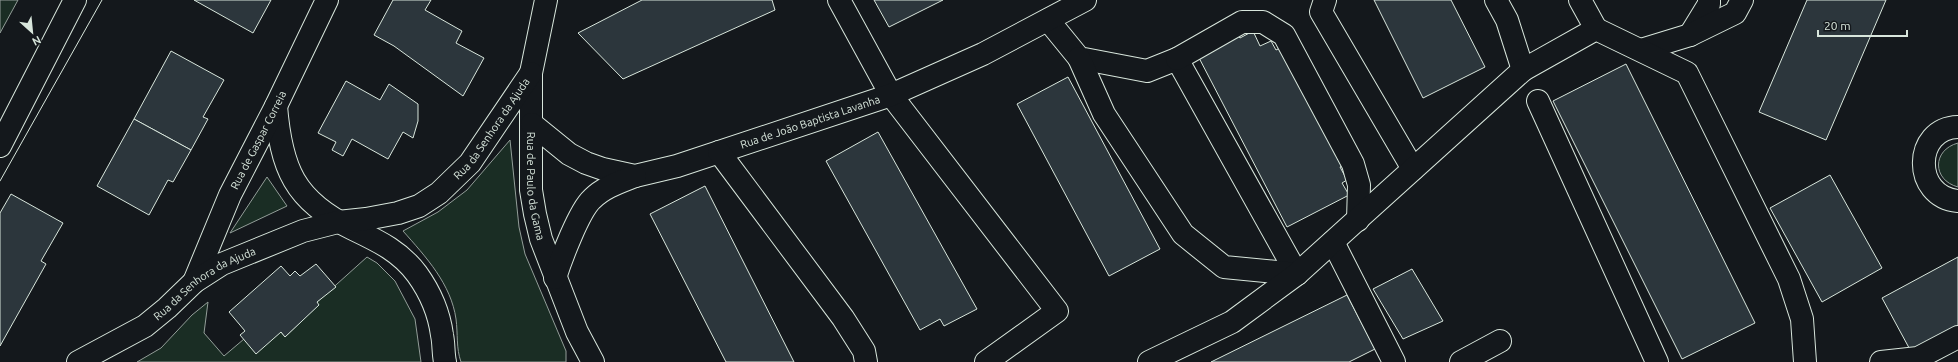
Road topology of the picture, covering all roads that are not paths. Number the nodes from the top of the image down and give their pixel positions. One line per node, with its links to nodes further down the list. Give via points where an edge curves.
1 (75, 0): 17 (street)
2 (327, 0): 22 (street, Rua de Gaspar Correia)
3 (546, 0): 19 (street, Rua de Paulo da Gama)
4 (839, 0): 20 (street)
5 (1086, 0): 11 (street, Rua de João Baptista Lavanha)
6 (1324, 0): 28 (street, via 1321,12)
7 (1496, 0): 18 (street, via 1507,20)
8 (1580, 0): 12 (street)
9 (1709, 0): 13 (street)
10 (1742, 0): 13 (street, via 1735,14)
11 (1048, 20): 15 (street); 20 (street, Rua de João Baptista Lavanha, via 983,54)
12 (1596, 29): 14 (street); 18 (street)
13 (1690, 35): 14 (street)
14 (1641, 50): 48 (street, via 1686,72 1789,279 1802,319)
15 (1079, 58): 16 (street, via 1147,71); 34 (street, via 1104,114 1183,234 1224,267)
16 (1177, 60): 31 (street, via 1242,22 1263,22 1284,35 1353,164 1359,185); 34 (street)
17 (41, 67): 23 (street); 26 (street)
18 (1523, 70): 28 (street)
19 (531, 73): 24 (street, Rua de Paulo da Gama); 32 (street, Rua da Senhora da Ajuda, via 470,163 439,193 419,206 398,213)
20 (891, 95): 27 (street, Rua de João Baptista Lavanha); 43 (street, via 1057,311)
21 (1538, 101): 47 (street)
22 (276, 106): 32 (street, via 278,139 286,165 308,200); 36 (street, Rua de Gaspar Correia, via 230,195)
23 (0, 121)
24 (532, 124): 29 (street, Rua de João Baptista Lavanha, via 569,154 586,163); 35 (street, Rua de Paulo da Gama, via 532,190 535,214)
25 (1958, 127): 30 (street, via 1943,130 1933,138 1926,149 1923,162 1924,175 1930,186 1951,201)
26 (0, 146)
27 (719, 152): 29 (street, Rua de João Baptista Lavanha); 42 (street, via 843,318 864,351)
28 (1413, 169): 31 (street)
29 (635, 176): 35 (street, via 608,187 591,200 566,246)
30 (1958, 201)
31 (1358, 220): 33 (street)
32 (338, 222): 36 (street, Rua da Senhora da Ajuda, via 303,231 222,264); 40 (street, via 392,248 416,273 437,310)
33 (1333, 242): 34 (street); 45 (street)
34 (1297, 274): 44 (street, via 1232,322)
35 (555, 278): 41 (street, Rua de Paulo da Gama)
36 (194, 282): 39 (street, Rua da Senhora da Ajuda, via 146,326)
37 (1958, 337): 49 (street, via 1918,358)
38 (1500, 341): 46 (street)
39 (78, 362)
40 (446, 362)
41 (592, 362)
42 (866, 362)
43 (986, 362)
44 (1149, 362)
45 (1394, 362)
46 (1461, 362)
47 (1657, 362)
48 (1805, 362)
49 (1881, 362)

